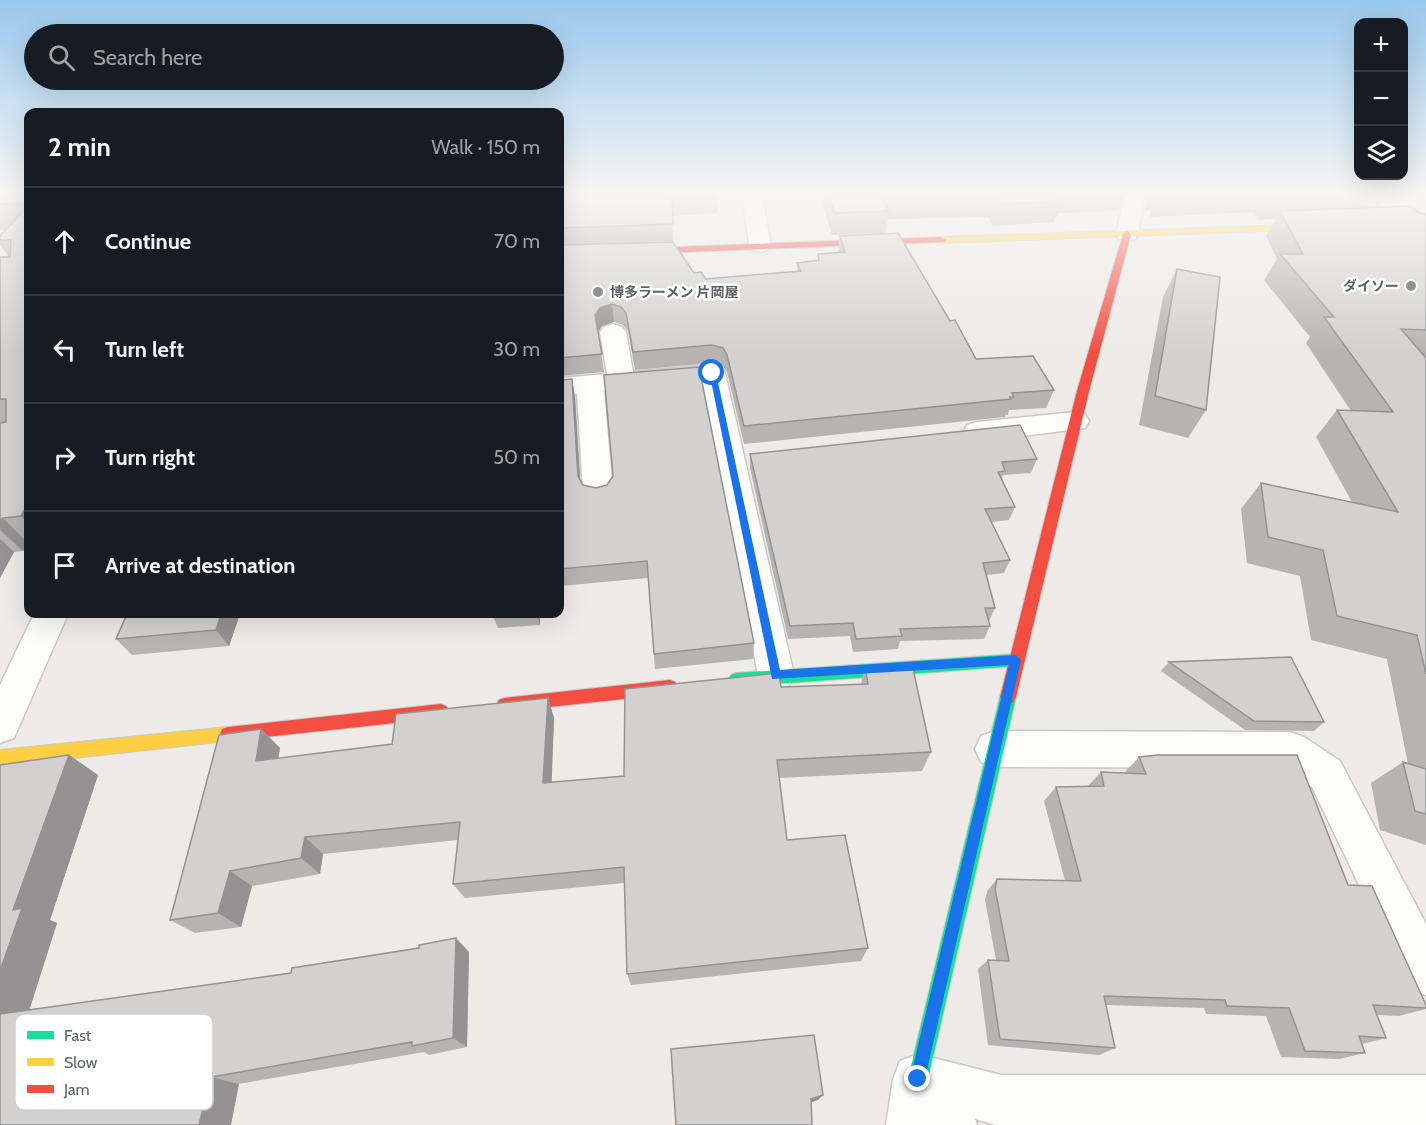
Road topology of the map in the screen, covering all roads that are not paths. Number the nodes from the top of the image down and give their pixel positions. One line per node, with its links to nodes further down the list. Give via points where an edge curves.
1 (704, 248): 3 (main road)
2 (1123, 248): 8 (main road)
3 (564, 254)
4 (613, 332): 5 (street)
5 (621, 381): 6 (street); 13 (street, via 712,373 742,457)
6 (590, 384): 7 (street); 10 (street)
7 (564, 387)
8 (1075, 421): 9 (street); 12 (main road)
9 (956, 434)
10 (598, 492)
11 (49, 618): 18 (street)
12 (1016, 660): 13 (main road); 19 (main road)
13 (776, 675): 14 (main road)
14 (717, 682)
15 (682, 686): 16 (main road)
16 (494, 706)
17 (459, 709): 20 (main road)
18 (0, 726)
19 (995, 749): 21 (street, via 1290,750 1326,774); 23 (main road)
20 (0, 758)
21 (1426, 972)
22 (1426, 1101): 23 (street)
23 (915, 1102): 24 (street)
24 (951, 1125)

